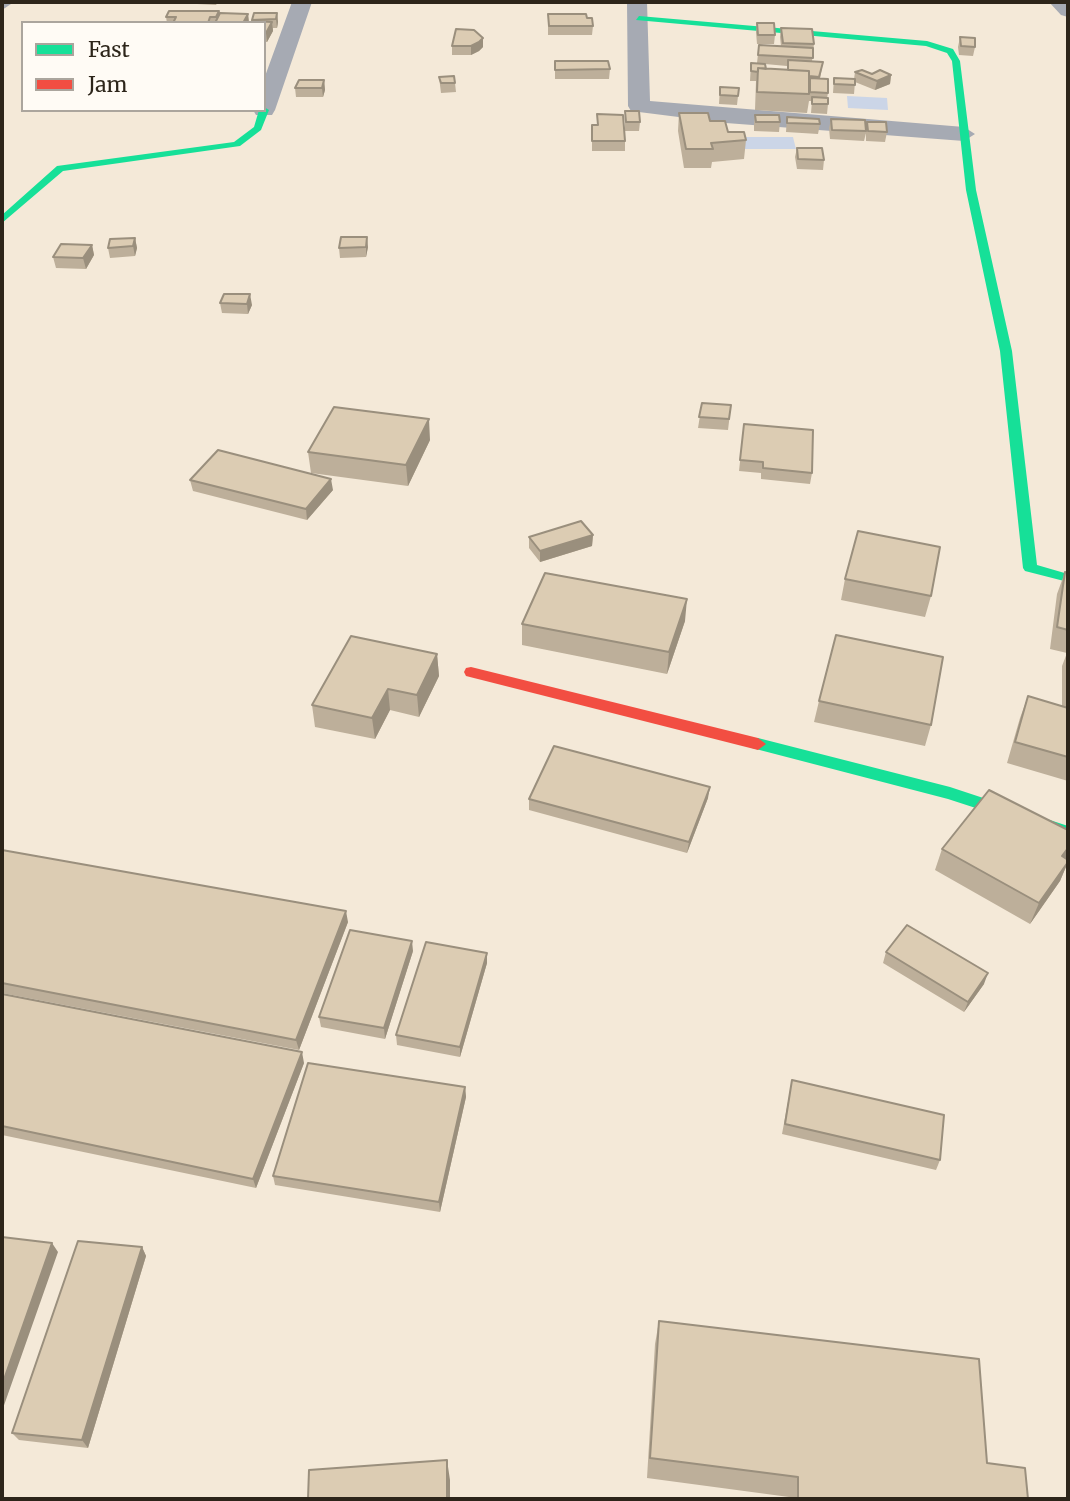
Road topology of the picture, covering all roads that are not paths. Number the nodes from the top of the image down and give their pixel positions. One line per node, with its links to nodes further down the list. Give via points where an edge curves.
1 (302, 2): 5 (street)
2 (1059, 2): 4 (street)
3 (638, 10): 7 (street, via 927,44 950,51 956,61); 7 (street, via 639,106)
4 (1068, 11)
5 (266, 104)
6 (263, 112): 8 (street, via 258,128 237,144 60,168)
7 (964, 134): 9 (street, via 971,190 1006,351 1030,568)
8 (2, 220)
9 (1068, 578)
10 (471, 672): 11 (street, via 950,793)
11 (1068, 832)

